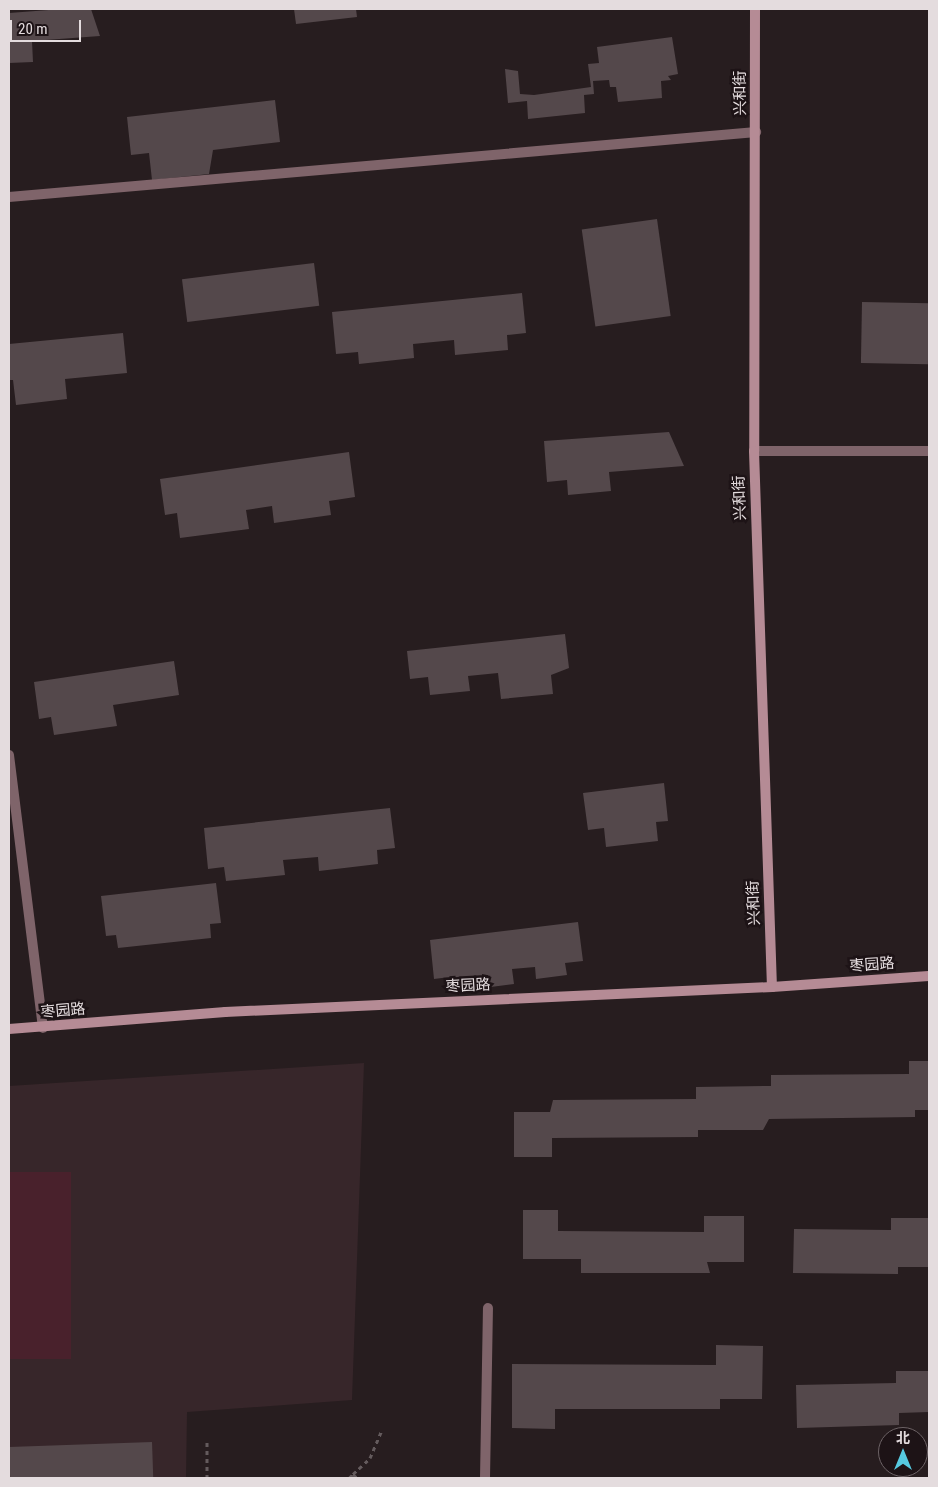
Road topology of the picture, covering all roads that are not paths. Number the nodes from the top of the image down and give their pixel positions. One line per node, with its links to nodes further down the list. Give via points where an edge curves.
1 (755, 9): 2 (street, 兴和街)
2 (756, 132): 3 (street); 4 (street, 兴和街)
3 (9, 197)
4 (754, 451): 5 (street); 8 (street, 兴和街)
5 (929, 451)
6 (9, 755): 9 (street)
7 (929, 976): 8 (street, 枣园路)
8 (772, 987): 9 (street, 枣园路, via 225,1012)
9 (43, 1028): 10 (street, 枣园路)
10 (9, 1029)
11 (488, 1308): 12 (street)
12 (485, 1478)

